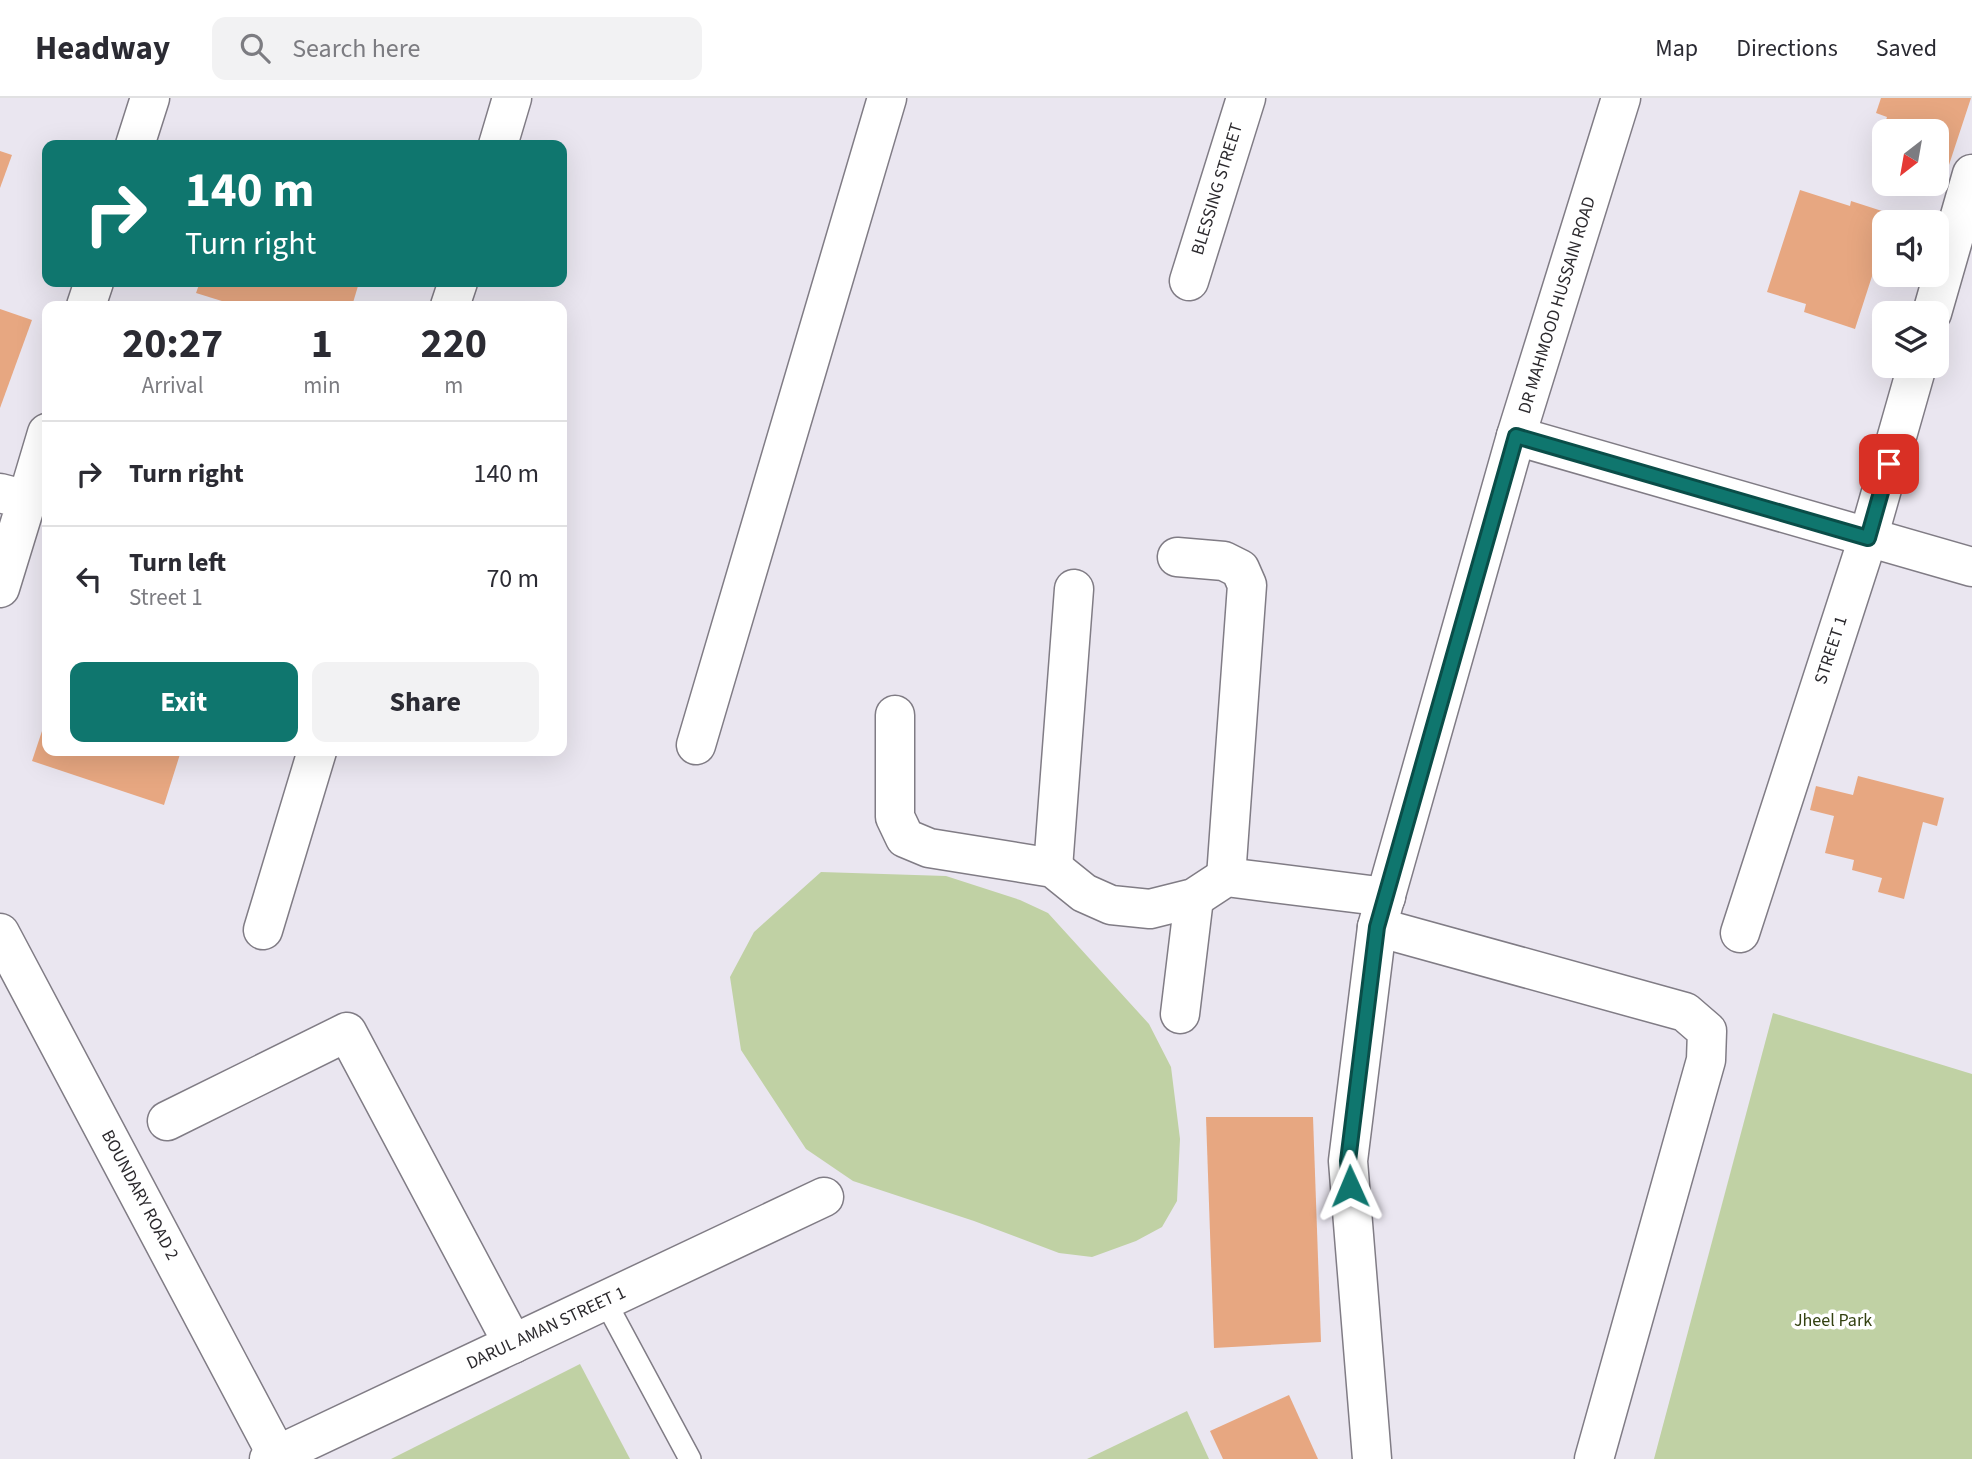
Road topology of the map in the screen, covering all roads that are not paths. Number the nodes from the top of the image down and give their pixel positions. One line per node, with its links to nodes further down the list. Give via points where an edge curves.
1 (150, 98): 6 (street)
2 (512, 98): 7 (street)
3 (887, 98): 21 (street)
4 (1246, 98): 9 (street, BLESSING STREET)
5 (1620, 98): 12 (street, DR MAHMOOD HUSSAIN ROAD)
6 (137, 140)
7 (499, 140)
8 (1972, 174): 10 (street)
9 (1188, 281)
10 (1935, 301)
11 (1914, 378): 15 (street, STREET 1)
12 (1516, 436): 15 (street); 26 (street, DR MAHMOOD HUSSAIN ROAD)
13 (42, 442): 14 (street)
14 (13, 496): 17 (street)
15 (1868, 538): 18 (street); 28 (street, STREET 1)
16 (1177, 557): 24 (street, via 1224,561 1240,569 1247,585)
17 (2, 566)
18 (1972, 567)
19 (1074, 589): 23 (street)
20 (895, 715): 23 (street, via 895,817 905,838 929,848)
21 (696, 745)
22 (316, 756): 27 (street)
23 (1053, 868): 25 (street, via 1084,892 1111,905 1150,909)
24 (1226, 877): 25 (street); 26 (street)
25 (1194, 898): 30 (street)
26 (1382, 912): 37 (street, DR MAHMOOD HUSSAIN ROAD, via 1348,1161); 38 (street, via 1685,1013 1707,1031 1706,1060)
27 (264, 930)
28 (1740, 933)
29 (5, 953): 35 (street, BOUNDARY ROAD 2)
30 (1180, 1014)
31 (167, 1121): 34 (street, via 348,1032)
32 (824, 1197): 33 (street, DARUL AMAN STREET 1)
33 (605, 1301): 34 (street, DARUL AMAN STREET 1); 36 (lane)
34 (513, 1344): 35 (street, DARUL AMAN STREET 1)
35 (275, 1458)
36 (690, 1459)
37 (1372, 1459)
38 (1594, 1459)

